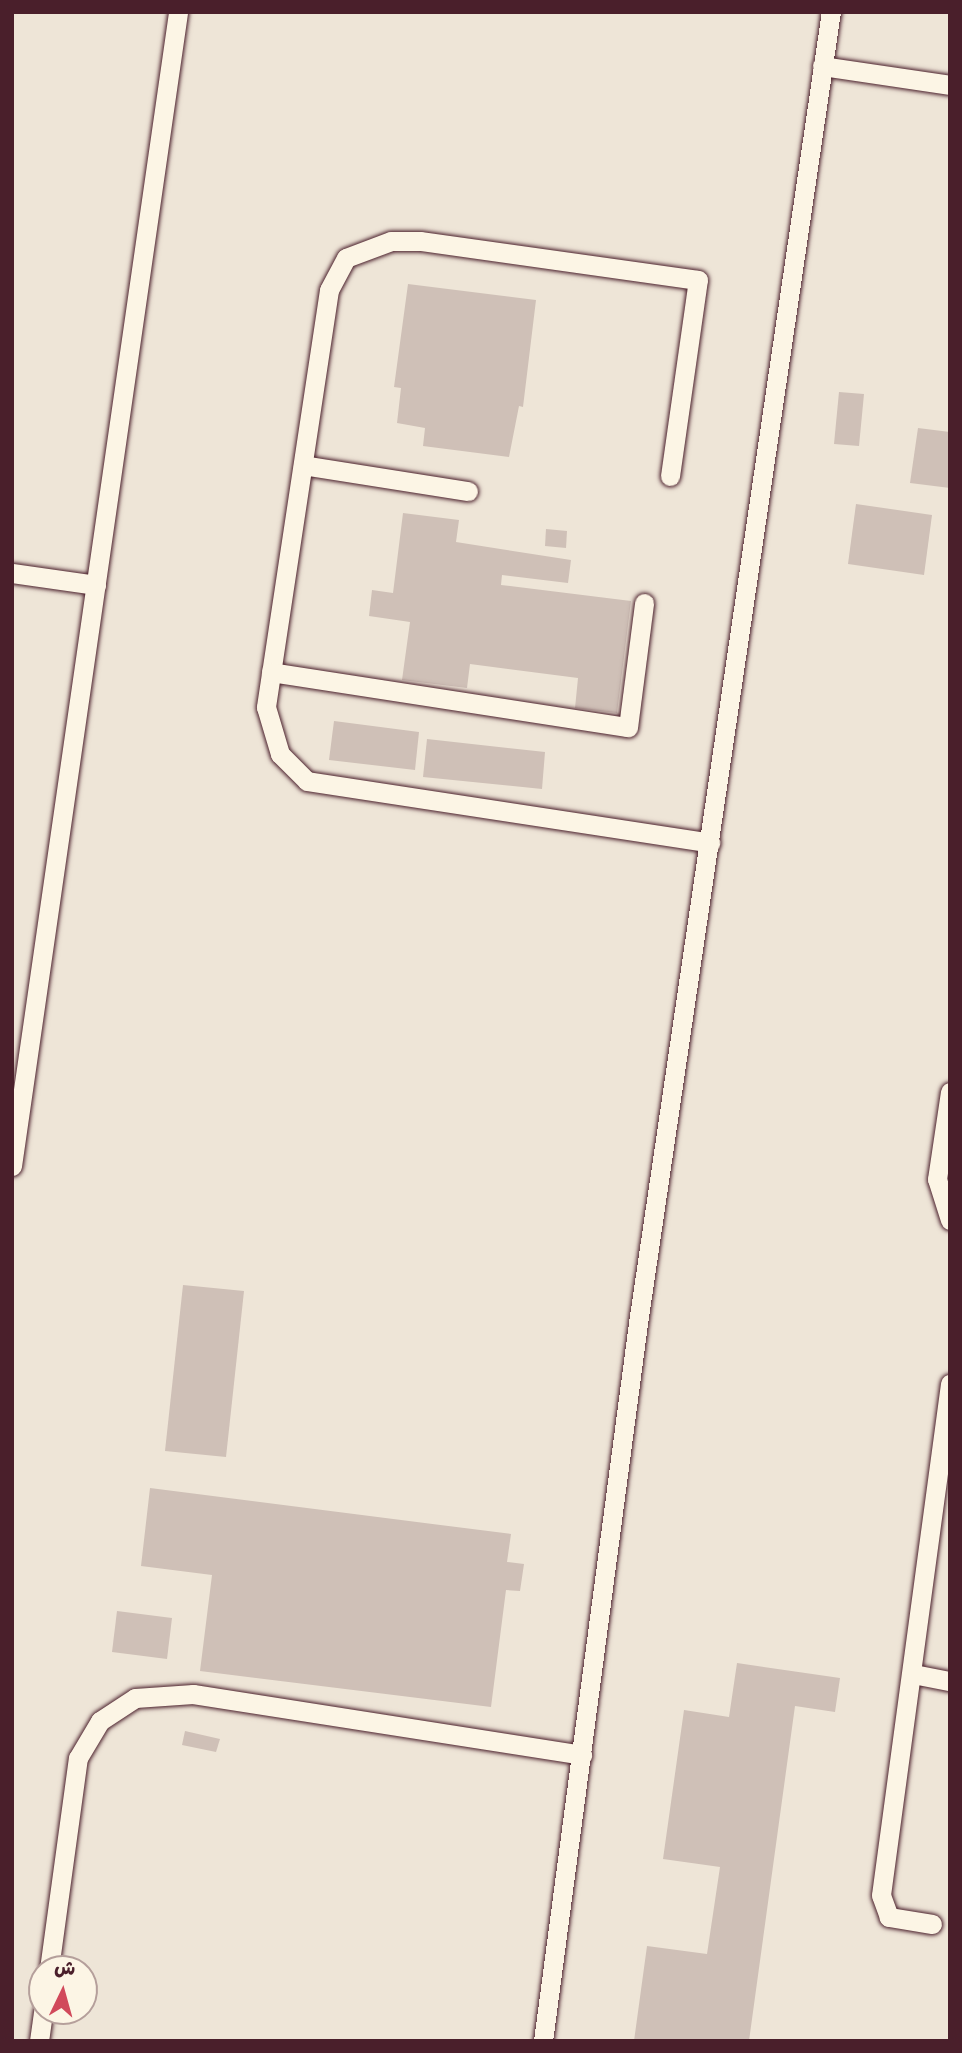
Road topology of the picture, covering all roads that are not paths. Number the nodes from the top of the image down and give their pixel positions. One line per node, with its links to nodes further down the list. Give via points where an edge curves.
1 (178, 12): 9 (lane)
2 (831, 12): 3 (lane)
3 (822, 66): 4 (lane); 12 (lane)
4 (950, 85)
5 (303, 465): 6 (lane, via 329,290 346,258 391,241 420,241 698,280); 7 (lane); 11 (lane)
6 (670, 476)
7 (468, 491)
8 (12, 573): 9 (lane)
9 (96, 585): 14 (lane)
10 (644, 603): 11 (lane, via 628,727)
11 (271, 672): 12 (lane, via 266,707 280,754 307,781)
12 (710, 843): 19 (lane, via 638,1323)
13 (950, 1092): 15 (lane, via 937,1179)
14 (12, 1166)
15 (950, 1220)
16 (950, 1384): 17 (lane)
17 (913, 1674): 18 (lane); 20 (lane, via 881,1895 888,1917)
18 (950, 1681)
19 (582, 1755): 21 (lane, via 193,1694 135,1698 100,1721 78,1758); 22 (lane)
20 (932, 1924)
21 (51, 1955)
22 (543, 2041)

